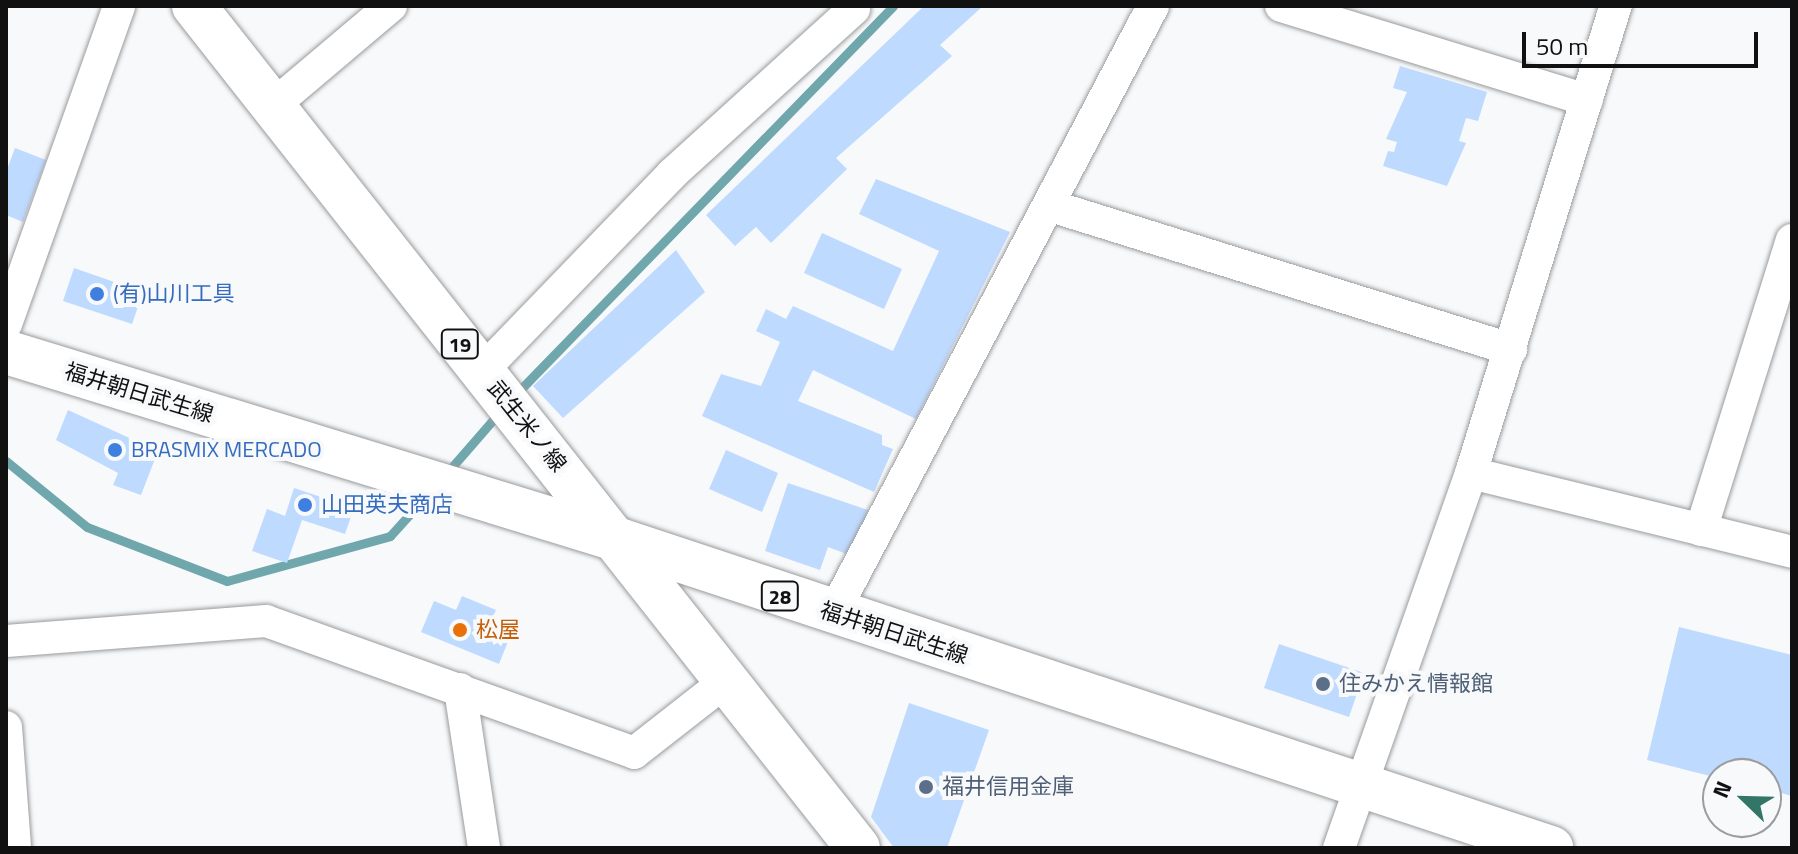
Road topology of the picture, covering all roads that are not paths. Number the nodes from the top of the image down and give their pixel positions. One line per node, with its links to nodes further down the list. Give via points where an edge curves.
1 (119, 6): 12 (street)
2 (194, 6): 9 (main road, 武生米ノ線 / 19)
3 (391, 6): 9 (street)
4 (843, 6): 15 (street, via 854,9 672,174)
5 (1153, 6): 10 (street)
6 (1281, 6): 8 (street)
7 (1616, 6): 8 (street)
8 (1587, 100): 13 (street)
9 (269, 109): 15 (main road, 武生米ノ線 / 19)
10 (1051, 206): 13 (street); 20 (street)
11 (1792, 240): 17 (street)
12 (6, 324)
13 (1511, 349): 16 (street)
14 (6, 352): 18 (main road, 福井朝日武生線 / 28)
15 (482, 371): 18 (main road, 武生米ノ線 / 19)
16 (1471, 473): 17 (street); 25 (street)
17 (1701, 530): 19 (street)
18 (619, 540): 20 (main road, 福井朝日武生線 / 28); 22 (main road, 武生米ノ線 / 19)
19 (1792, 552)
20 (833, 614): 25 (main road, 福井朝日武生線 / 28)
21 (6, 641): 23 (street, via 266,621)
22 (725, 682): 23 (street, via 634,753); 28 (main road, 武生米ノ線 / 19)
23 (460, 689): 27 (street)
24 (6, 727): 26 (street)
25 (1365, 783): 29 (street); 30 (main road, 福井朝日武生線 / 28)
26 (15, 848)
27 (484, 848)
28 (858, 848)
29 (1339, 848)
30 (1551, 848)

